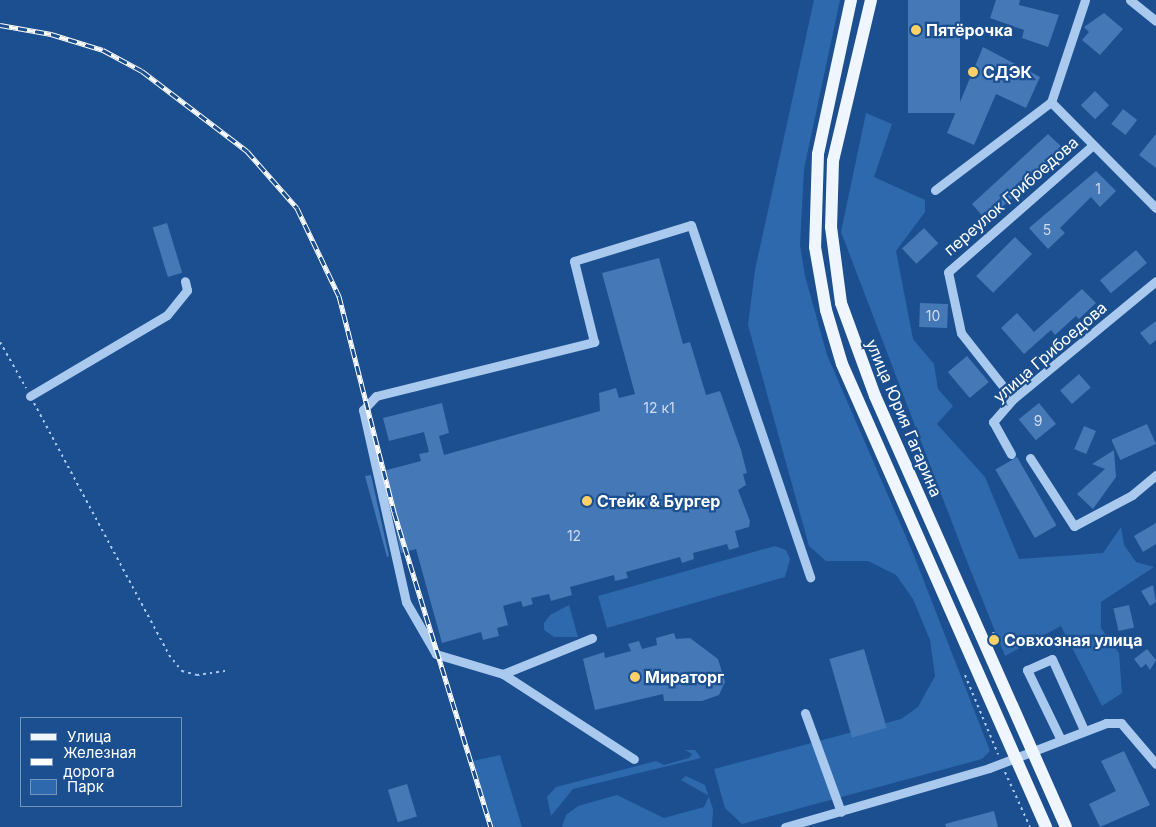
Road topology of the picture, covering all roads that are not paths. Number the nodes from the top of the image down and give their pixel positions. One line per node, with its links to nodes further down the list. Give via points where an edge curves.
1 (851, 0): 24 (main road, улица Юрия Гагарина, via 818,154 815,247 826,310 842,364)
2 (871, 0): 23 (main road, улица Юрия Гагарина, via 833,161 831,227 841,303 875,396)
3 (1085, 0): 6 (street)
4 (1130, 0): 5 (street)
5 (1156, 21)
6 (1051, 102): 7 (street); 8 (street)
7 (1092, 146): 9 (street); 13 (street, переулок Грибоедова, via 948,272 961,332)
8 (935, 190)
9 (1156, 208)
10 (1156, 281): 13 (street, улица Грибоедова)
11 (185, 282): 12 (street, via 187,290 166,315)
12 (30, 396)
13 (1012, 399): 14 (street, улица Грибоедова, via 993,422)
14 (1011, 454)
15 (1030, 458): 16 (street, via 1074,526 1132,495)
16 (1156, 475)
17 (810, 577): 19 (street, via 691,225 583,258 574,261 594,342 376,396 363,410 406,602 436,654)
18 (592, 638): 19 (street)
19 (503, 674): 25 (street)
20 (805, 713): 27 (street)
21 (1084, 730): 22 (street); 22 (street, via 1052,659 1027,670); 26 (street, via 1121,723)
22 (1061, 740): 23 (street)
23 (1034, 752): 24 (street); 30 (main road, улица Юрия Гагарина)
24 (1017, 757): 27 (street); 29 (main road, улица Юрия Гагарина)
25 (634, 759)
26 (1156, 764)
27 (841, 812): 28 (street)
28 (785, 827)
29 (1046, 827)
30 (1066, 827)

